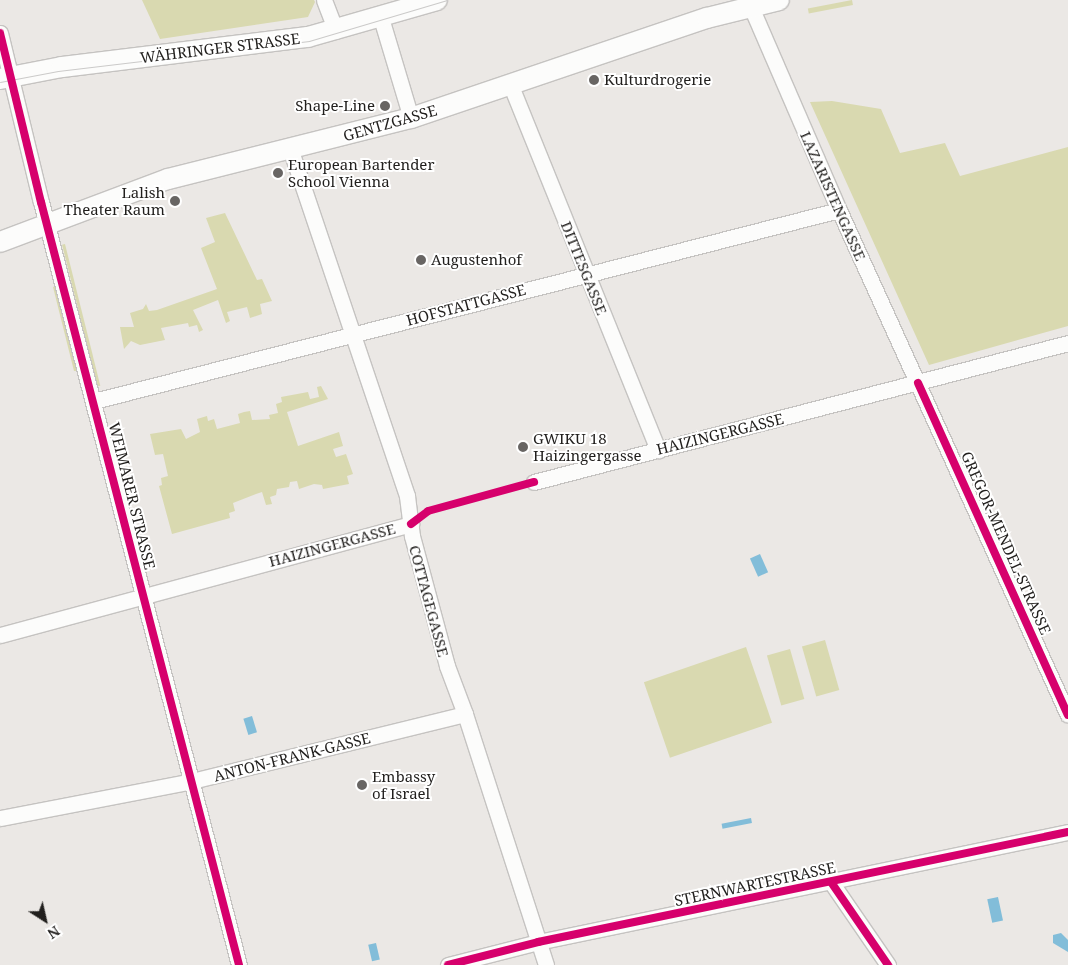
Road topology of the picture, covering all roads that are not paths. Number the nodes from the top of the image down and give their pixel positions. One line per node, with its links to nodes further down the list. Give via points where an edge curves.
1 (324, 0): 8 (street)
2 (437, 0): 6 (main road, WÄHRINGER STRASSE)
3 (732, 0): 7 (main road)
4 (779, 0): 5 (main road, GENTZGASSE)
5 (749, 4): 7 (main road, GENTZGASSE); 14 (street, LAZARISTENGASSE)
6 (381, 18): 8 (main road, WÄHRINGER STRASSE); 12 (street)
7 (707, 18): 11 (main road, GENTZGASSE)
8 (336, 31): 10 (main road, WÄHRINGER STRASSE)
9 (0, 33): 10 (street, WEIMARER STRASSE)
10 (5, 77): 15 (street, WEIMARER STRASSE)
11 (510, 86): 12 (main road, GENTZGASSE); 17 (street, DITTESGASSE)
12 (411, 118): 13 (main road, GENTZGASSE)
13 (290, 151): 15 (main road, GENTZGASSE, via 168,179); 18 (street, COTTAGEGASSE)
14 (839, 210): 17 (street, HOFSTATTGASSE); 20 (street, LAZARISTENGASSE)
15 (48, 223): 16 (main road, GENTZGASSE); 21 (street, WEIMARER STRASSE)
16 (0, 242)
17 (586, 273): 18 (street, HOFSTATTGASSE); 22 (street, DITTESGASSE)
18 (353, 335): 21 (street, HOFSTATTGASSE); 24 (street, COTTAGEGASSE, via 407,496)
19 (1068, 342): 20 (street, HAIZINGERGASSE)
20 (918, 383): 22 (street, HAIZINGERGASSE); 28 (street, GREGOR-MENDEL-STRASSE)
21 (94, 401): 25 (street, WEIMARER STRASSE)
22 (658, 450): 23 (street, HAIZINGERGASSE)
23 (534, 482)
24 (411, 524): 25 (street, HAIZINGERGASSE); 27 (street, COTTAGEGASSE, via 446,666)
25 (144, 597): 26 (street, HAIZINGERGASSE); 29 (street, WEIMARER STRASSE)
26 (0, 635)
27 (465, 714): 29 (street, ANTON-FRANK-GASSE); 33 (street, COTTAGEGASSE)
28 (1068, 715)
29 (192, 782): 30 (street, ANTON-FRANK-GASSE); 34 (street, WEIMARER STRASSE)
30 (0, 818)
31 (1068, 832): 32 (street, STERNWARTESTRASSE)
32 (830, 882): 33 (street, STERNWARTESTRASSE); 37 (street)
33 (538, 942): 35 (street, STERNWARTESTRASSE); 36 (street, COTTAGEGASSE)
34 (238, 965)
35 (448, 965)
36 (546, 965)
37 (888, 965)

